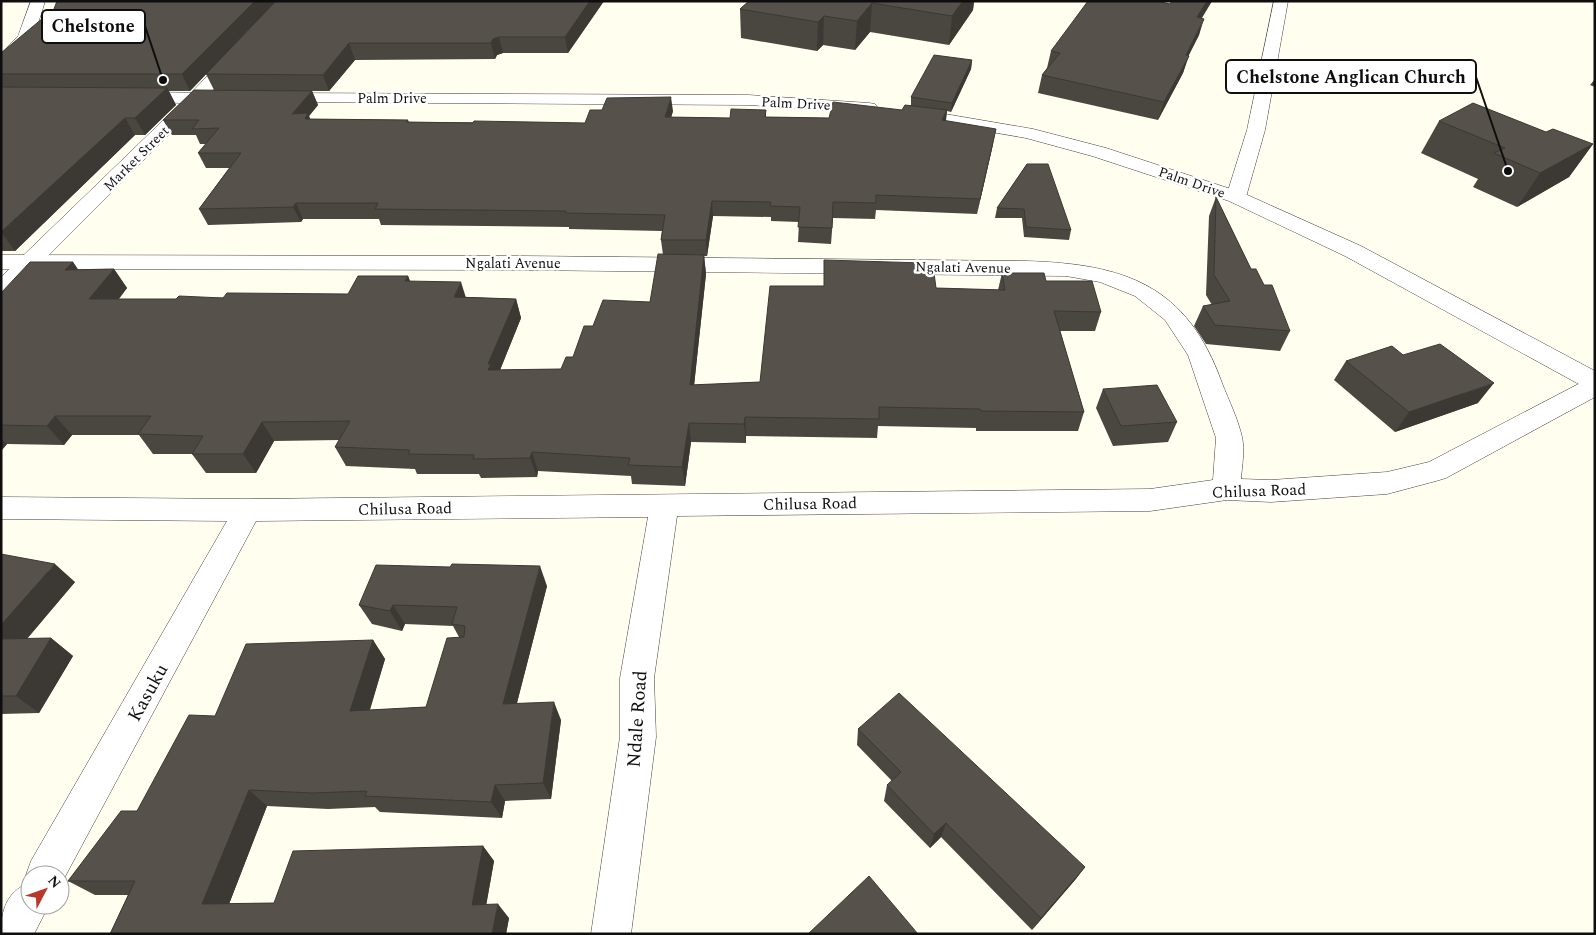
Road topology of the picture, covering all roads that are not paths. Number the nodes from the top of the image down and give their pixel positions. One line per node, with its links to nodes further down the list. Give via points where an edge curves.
1 (38, 1): 4 (street, via 30,32)
2 (288, 1): 6 (street, Market Street)
3 (1281, 1): 7 (street, via 1256,130)
4 (1, 63)
5 (118, 97): 6 (street, Palm Drive)
6 (197, 98): 7 (street, Palm Drive, via 748,100 851,106 940,117 1027,133 1099,152); 9 (street, Market Street)
7 (1236, 197): 11 (street, Palm Drive, via 1354,252)
8 (1, 262): 9 (street, Ngalati Avenue)
9 (30, 262): 10 (street, Market Street); 13 (street, Ngalati Avenue, via 1026,268 1105,276 1142,291 1173,316 1200,355 1229,438)
10 (1, 290)
11 (1595, 382)
12 (1595, 386): 13 (street, Chilusa Road, via 1436,471 1387,483 1272,491)
13 (1227, 489): 14 (street, Chilusa Road, via 1150,500)
14 (664, 504): 16 (street, Chilusa Road); 20 (street, Ndale Road, via 637,678 638,736)
15 (1, 508): 16 (street, Chilusa Road)
16 (248, 510): 17 (street, Kasuku)
17 (51, 865)
18 (23, 915): 19 (street)
19 (12, 934)
20 (611, 934)

